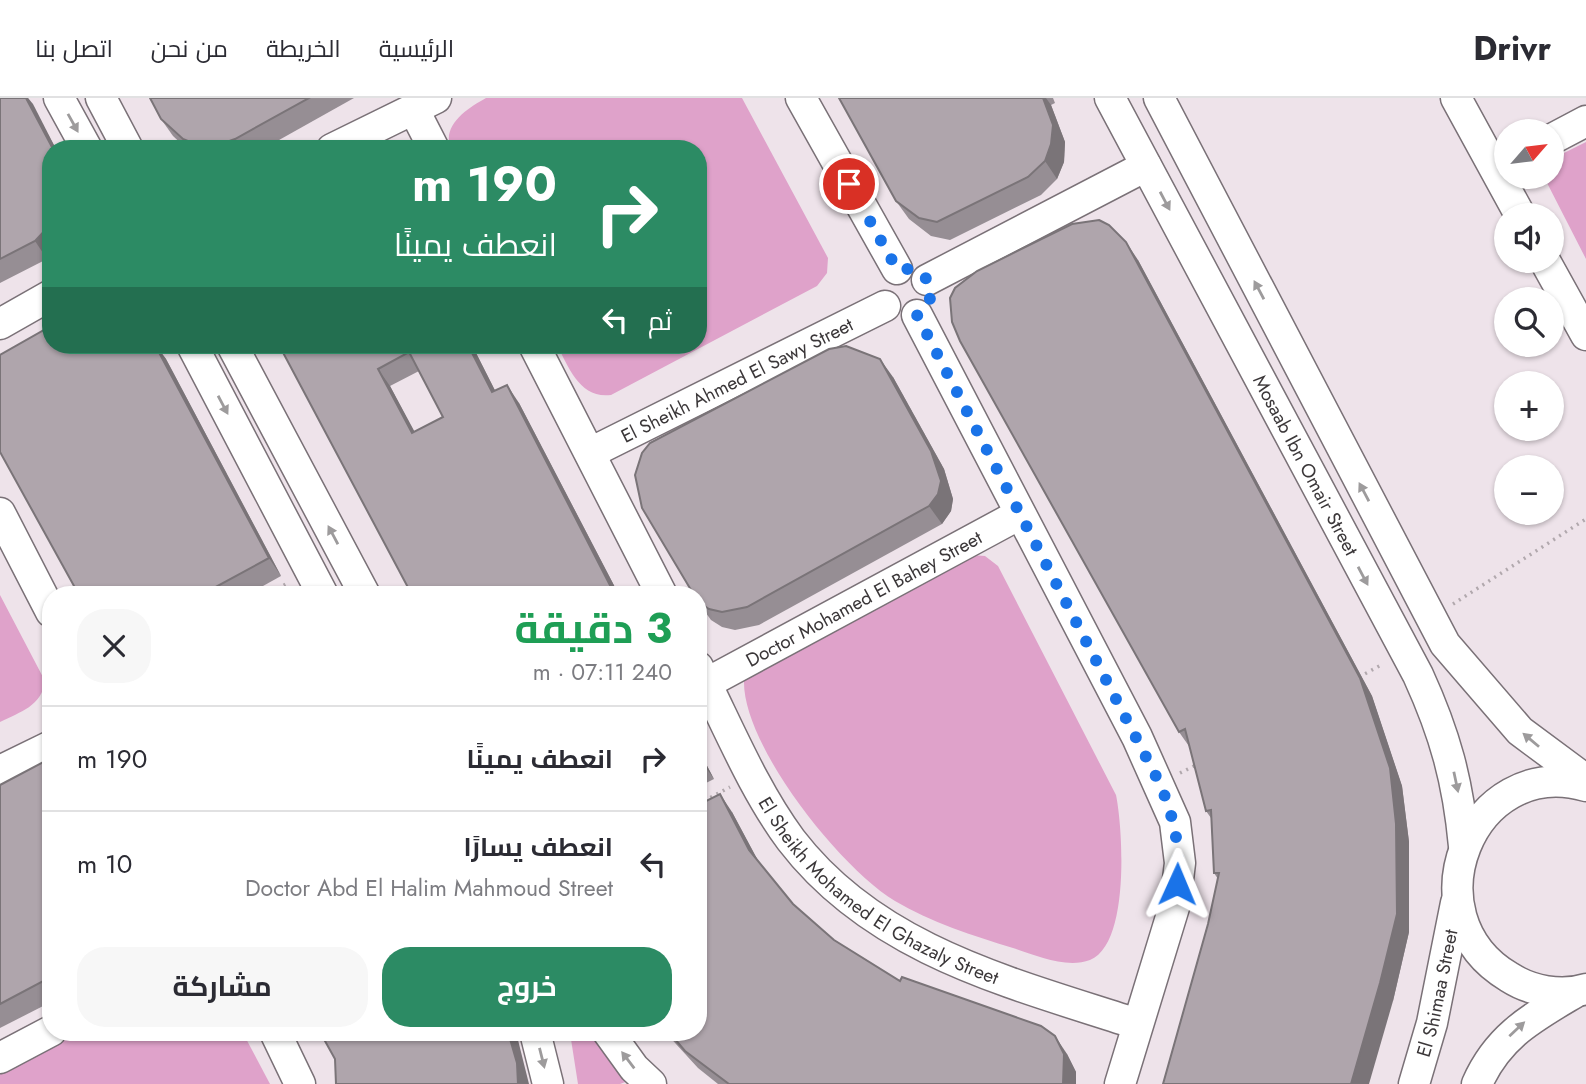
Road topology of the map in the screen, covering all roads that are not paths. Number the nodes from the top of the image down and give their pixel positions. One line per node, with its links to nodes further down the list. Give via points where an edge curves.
1 (59, 98): 10 (street, one-way to 10)
2 (101, 98): 11 (street)
3 (801, 98): 16 (street)
4 (1110, 98): 15 (street, Mosaab Ibn Omair Street)
5 (1457, 98): 14 (street)
6 (425, 104): 12 (street); 13 (street)
7 (1167, 104): 38 (street, Mosaab Ibn Omair Street, one-way to 7, via 1520,731 1468,673 1430,618)
8 (1586, 121): 9 (street)
9 (1564, 133)
10 (82, 140)
11 (123, 140)
12 (351, 140)
13 (432, 140)
14 (1494, 156)
15 (1146, 166): 18 (street); 40 (street, Mosaab Ibn Omair Street, one-way to 40, via 1418,676 1446,740 1459,794)
16 (897, 269): 18 (street, via 914,269); 20 (street, via 882,285)
17 (1552, 273): 23 (street)
18 (928, 280): 21 (street, via 930,300)
19 (42, 300): 22 (street)
20 (885, 306): 21 (street, via 905,318); 27 (street, El Sheikh Ahmed El Sawy Street)
21 (917, 315): 29 (street)
22 (0, 324)
23 (1586, 335)
24 (197, 354): 30 (street, one-way to 30)
25 (237, 354): 31 (street, one-way to 25)
26 (539, 354): 27 (street)
27 (590, 453): 32 (street)
28 (0, 513): 33 (street)
29 (1020, 514): 34 (street, Doctor Mohamed El Bahey Street); 43 (street, via 1160,784 1175,822 1180,863 1175,904)
30 (318, 586)
31 (360, 586)
32 (657, 586)
33 (42, 595)
34 (707, 672)
35 (707, 685): 43 (street, El Sheikh Mohamed El Ghazaly Street, via 792,840 848,898 891,930 936,954)
36 (42, 750): 37 (street)
37 (0, 771)
38 (1586, 780)
39 (1586, 786): 40 (street, via 1548,783 1522,789 1478,822)
40 (1464, 846): 41 (street, via 1457,872)
41 (1457, 900): 42 (street, via 1463,926 1496,970 1546,992); 53 (street, El Shimaa Street, via 1432,1023)
42 (1580, 991): 54 (street, one-way to 42, via 1522,1023)
43 (1137, 1024): 52 (street)
44 (42, 1036): 48 (street)
45 (279, 1041): 49 (street)
46 (537, 1041): 50 (street, one-way to 50)
47 (614, 1041): 51 (street, one-way to 47)
48 (0, 1059)
49 (300, 1084)
50 (548, 1084)
51 (651, 1084)
52 (1120, 1084)
53 (1414, 1084)
54 (1477, 1084)

